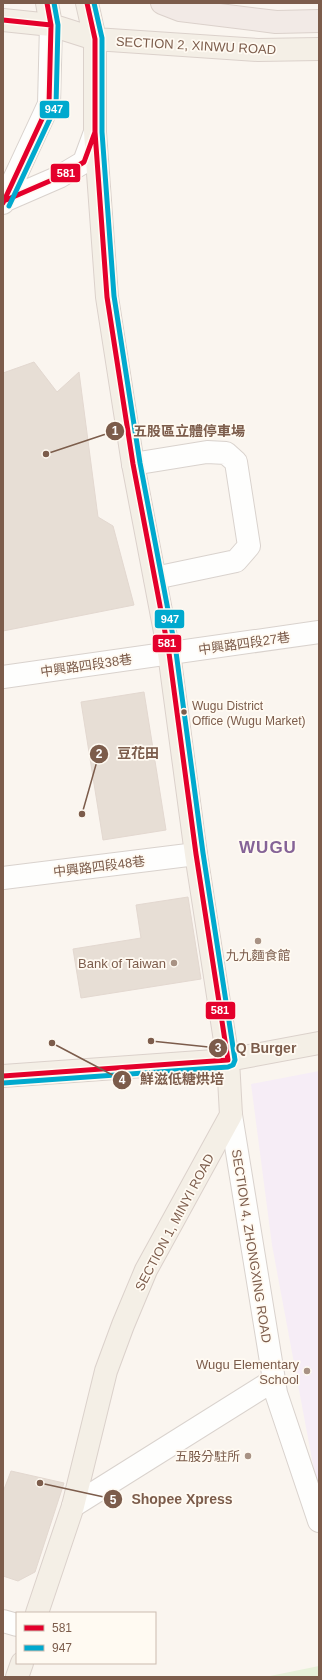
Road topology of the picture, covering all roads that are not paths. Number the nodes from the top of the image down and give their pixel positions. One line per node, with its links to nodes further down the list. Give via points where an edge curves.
1 (48, 3): 6 (main road)
2 (87, 3): 7 (main road)
3 (162, 3): 5 (highway, via 180,10 276,22)
4 (3, 20): 6 (main road, SECTION 2, XINWU ROAD)
5 (319, 21)
6 (51, 25): 7 (main road, SECTION 2, XINWU ROAD); 10 (street, via 49,104)
7 (95, 39): 8 (main road, SECTION 2, XINWU ROAD, via 258,50); 9 (main road)
8 (319, 48)
9 (95, 132): 10 (street, via 84,162 59,177); 11 (main road, via 107,297)
10 (4, 201)
11 (133, 464): 12 (main road); 12 (street, via 207,452 226,453 236,462 249,546 236,561)
12 (155, 578): 14 (main road)
13 (319, 632): 14 (street, 中興路四段27巷)
14 (169, 653): 15 (street, 中興路四段38巷); 16 (main road)
15 (3, 677)
16 (196, 854): 17 (street, 中興路四段48巷); 19 (main road)
17 (3, 878)
18 (319, 1043): 19 (main road)
19 (228, 1060): 20 (main road); 21 (main road)
20 (3, 1076)
21 (231, 1115): 22 (street, SECTION 4, ZHONGXING ROAD); 23 (main road, SECTION 1, MINYI ROAD, via 146,1270 123,1325 106,1371)
22 (274, 1380): 23 (street); 24 (street, SECTION 4, ZHONGXING ROAD, via 276,1394)
23 (73, 1506): 25 (main road, SECTION 1, MINYI ROAD)
24 (319, 1521)
25 (37, 1612)
26 (3, 1621): 27 (street)
27 (16, 1625)
28 (22, 1664): 29 (main road)
29 (17, 1677)

